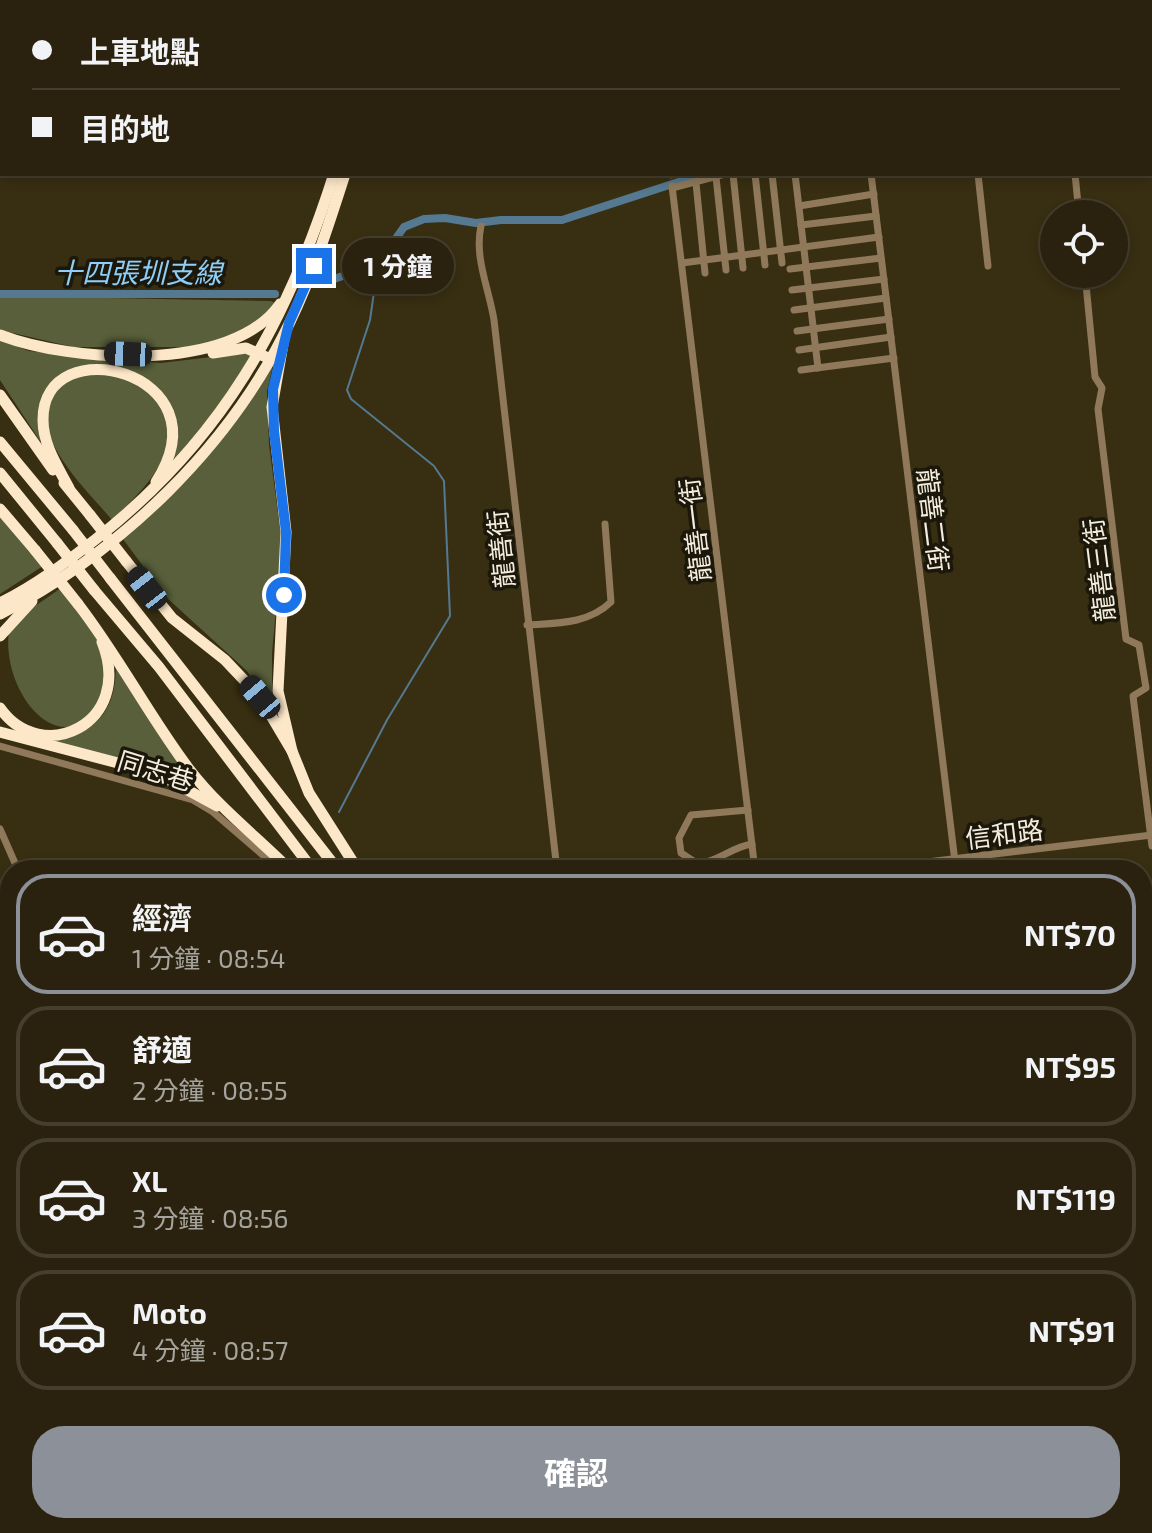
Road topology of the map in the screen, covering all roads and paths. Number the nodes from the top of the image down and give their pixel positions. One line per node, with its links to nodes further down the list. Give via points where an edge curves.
1 (333, 176): 36 (highway)
2 (344, 176): 45 (highway)
3 (719, 176): 11 (street)
4 (733, 176): 23 (street)
5 (755, 176): 22 (street)
6 (772, 176): 21 (street)
7 (795, 176): 15 (street)
8 (871, 176): 13 (street, 龍善二街)
9 (978, 176): 30 (street)
10 (1075, 176): 14 (street)
11 (716, 177): 12 (street); 24 (street)
12 (696, 183): 26 (street); 27 (street, 龍善一街, via 672,187)
13 (874, 194): 15 (street); 16 (street, 龍善二街)
14 (1078, 200)
15 (799, 206): 17 (street)
16 (876, 216): 17 (street); 19 (street, 龍善二街)
17 (801, 225): 20 (street)
18 (481, 226): 67 (street, 龍善街, via 481,262 494,320)
19 (879, 237): 20 (street); 25 (street, 龍善二街)
20 (804, 247): 21 (street); 31 (street)
21 (781, 250): 22 (street); 28 (street)
22 (764, 252): 23 (street); 29 (street)
23 (742, 255): 24 (street); 32 (street)
24 (724, 258): 26 (street); 34 (street)
25 (881, 258): 31 (street); 37 (street, 龍善二街)
26 (704, 260): 27 (street); 35 (street)
27 (682, 263): 74 (street, 龍善一街)
28 (782, 263)
29 (765, 265)
30 (988, 266)
31 (806, 267): 33 (street); 38 (street)
32 (743, 268)
33 (790, 269)
34 (726, 270)
35 (705, 273)
36 (298, 277): 52 (highway, via 270,316 237,339 190,351); 53 (highway)
37 (884, 279): 38 (street); 41 (street, 龍善二街)
38 (809, 288): 40 (street); 42 (street)
39 (1086, 288): 77 (street, 龍善三街, via 1095,377 1102,388 1098,409 1126,639 1139,645 1146,688 1133,696)
40 (792, 290)
41 (886, 298): 42 (street); 44 (street, 龍善二街)
42 (811, 308): 43 (street); 46 (street)
43 (794, 310)
44 (889, 319): 46 (street); 49 (street, 龍善二街)
45 (289, 323): 53 (highway); 73 (highway, via 272,407 286,532 278,691)
46 (814, 329): 47 (street); 50 (street)
47 (797, 331)
48 (0, 335): 52 (highway, via 64,351)
49 (891, 337): 50 (street); 54 (street, 龍善二街)
50 (816, 347): 51 (street); 55 (street)
51 (799, 350)
52 (128, 354): 53 (highway, via 174,358 246,348)
53 (265, 356): 61 (highway, via 181,464); 64 (highway, via 211,441 136,522)
54 (894, 358): 55 (street); 80 (street, 龍善二街)
55 (818, 368): 56 (street)
56 (801, 370)
57 (0, 395): 60 (highway)
58 (0, 442): 85 (highway, bridge)
59 (0, 473): 84 (highway, bridge, via 159,667)
60 (69, 488): 61 (highway, via 50,451 44,410 51,394 72,374 112,370 150,385 170,416 168,457); 73 (highway, bridge, via 172,618 260,697)
61 (141, 503): 65 (highway, via 22,592)
62 (0, 509): 68 (highway, bridge)
63 (605, 524): 67 (street, via 611,602 597,616)
64 (42, 592): 66 (highway); 69 (highway)
65 (0, 601)
66 (0, 614)
67 (527, 625): 87 (street, 龍善街)
68 (96, 627): 70 (highway, via 108,662 109,692 84,726 54,735 36,733); 75 (highway, via 169,741)
69 (0, 636)
70 (0, 708)
71 (0, 732): 75 (highway, via 156,773)
72 (0, 746): 82 (street, 同志巷, via 193,800)
73 (292, 751): 86 (highway, via 309,793)
74 (748, 810): 78 (street, 龍善一街); 88 (street, via 691,815 679,838 681,853)
75 (228, 814): 83 (highway)
76 (0, 829): 81 (street)
77 (1151, 835): 79 (street, 龍善三街); 80 (street, 信和路)
78 (752, 844): 89 (street); 90 (street, 龍善一街)
79 (1152, 846)
80 (955, 859): 91 (street, 信和路)
81 (14, 860)
82 (268, 860)
83 (279, 860)
84 (305, 860)
85 (330, 860)
86 (352, 860)
87 (556, 860)
88 (692, 860)
89 (712, 860)
90 (754, 860)
91 (946, 860)

